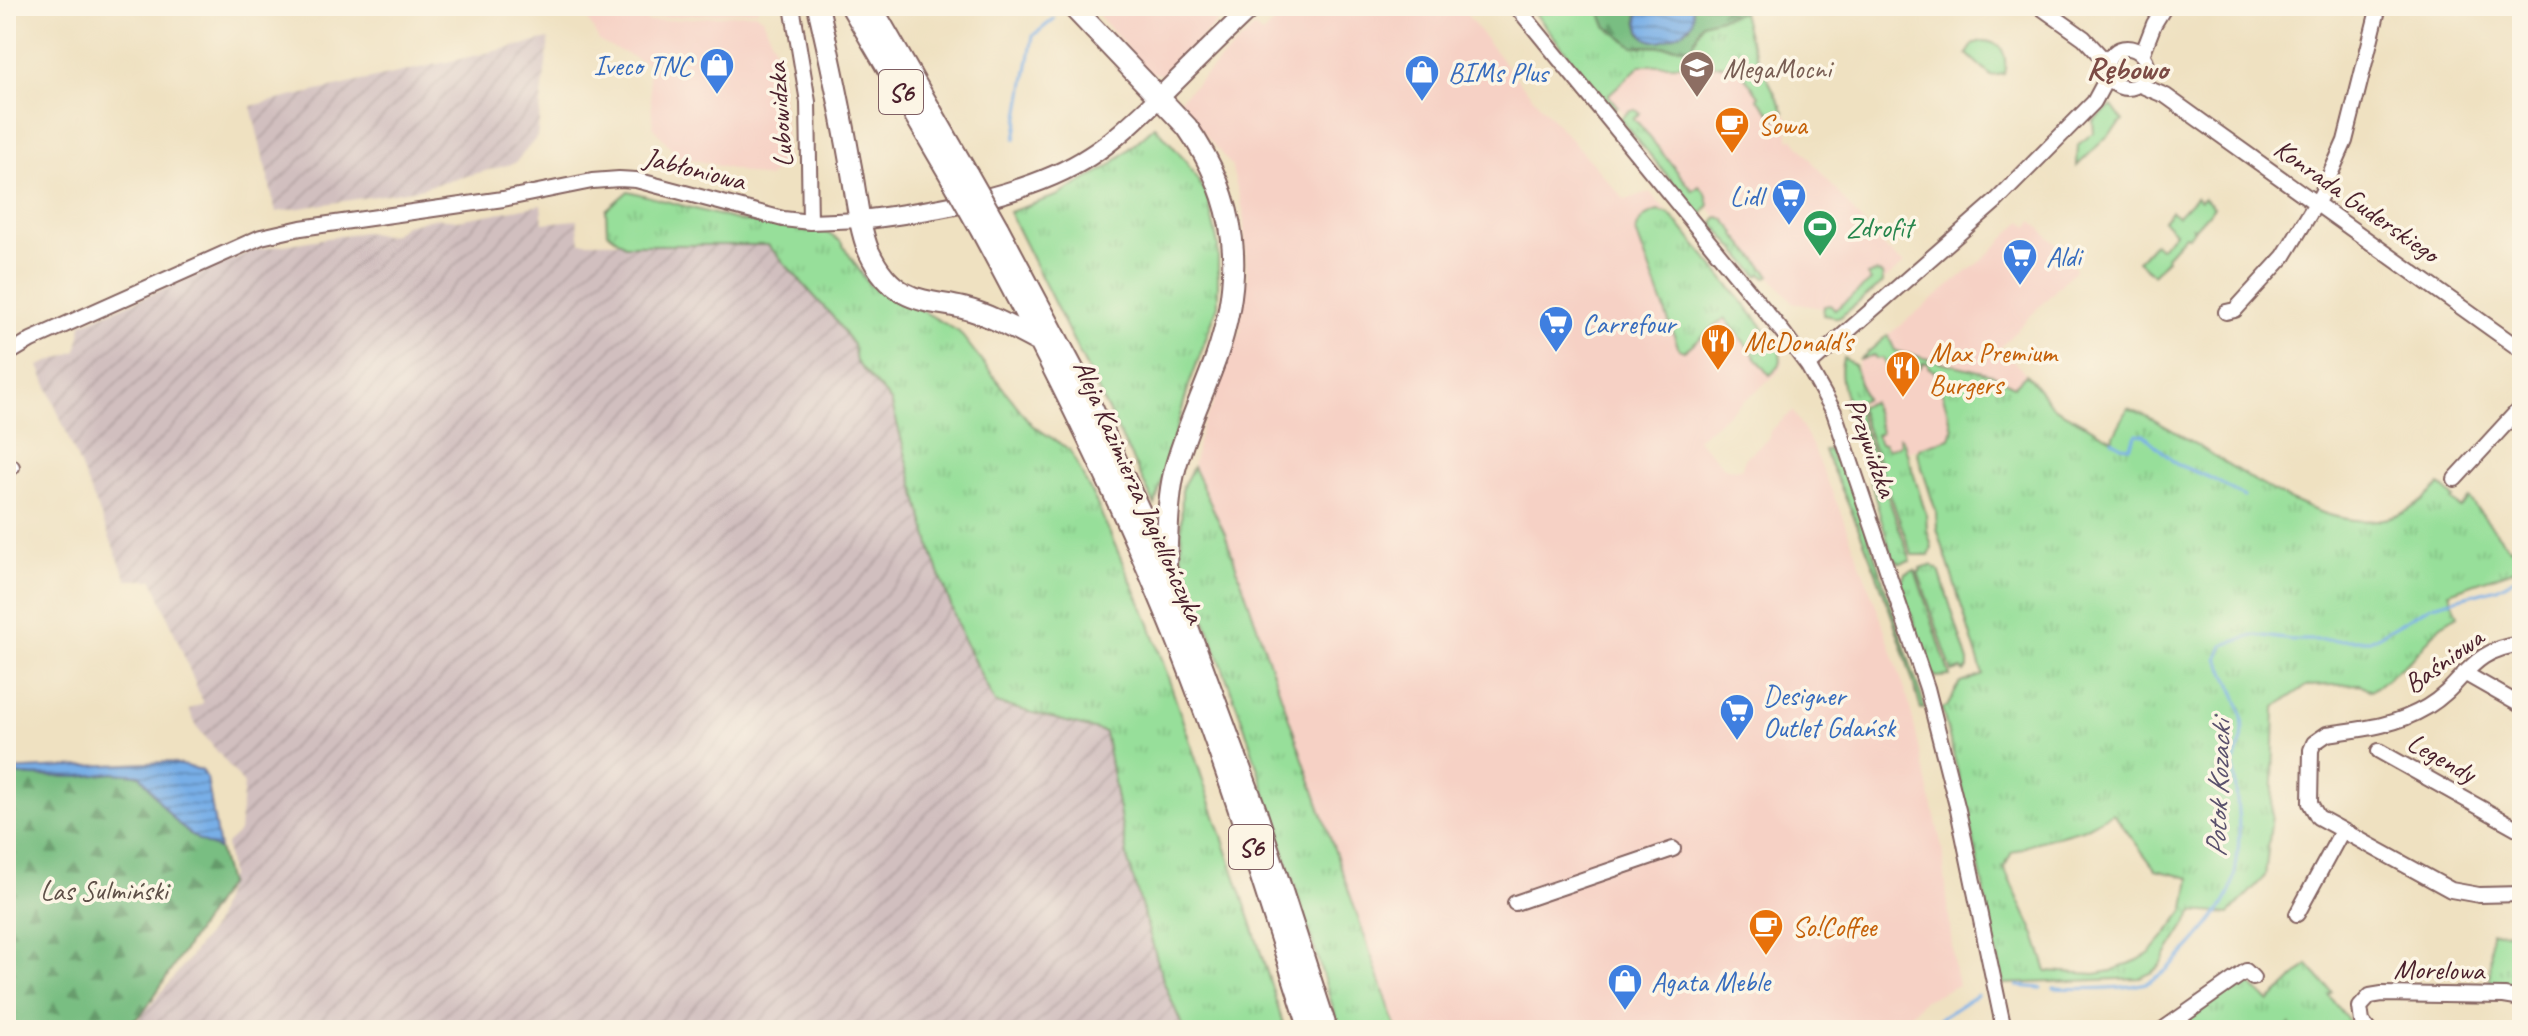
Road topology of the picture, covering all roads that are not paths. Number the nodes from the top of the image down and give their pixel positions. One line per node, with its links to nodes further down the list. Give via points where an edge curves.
1 (792, 6): 21 (street, Lubowidzka, via 808,102)
2 (818, 6): 20 (highway)
3 (851, 6): 18 (highway, Aleja Kazimierza Jagiellończyka / S6)
4 (871, 6): 18 (highway, Aleja Kazimierza Jagiellończyka / S6)
5 (1072, 6): 16 (highway)
6 (1253, 6): 16 (main road, Jabłoniowa)
7 (1516, 6): 27 (street, Przywidzka)
8 (2039, 6): 11 (street)
9 (2165, 6): 12 (street)
10 (2379, 6): 19 (street, via 2345,141)
11 (2084, 38): 12 (street); 13 (street)
12 (2130, 51): 13 (street, via 2111,55); 14 (street, via 2146,60)
13 (2108, 70): 15 (street); 17 (street)
14 (2144, 79): 15 (street, via 2134,88); 19 (street, Konrada Guderskiego)
15 (2120, 88): 17 (street)
16 (1159, 97): 20 (main road, Jabłoniowa, via 1126,129 1061,172 1000,193); 30 (highway, via 1202,148 1219,185 1234,268 1228,320 1174,475)
17 (2094, 102): 27 (street, via 1958,237)
18 (960, 176): 22 (highway, Aleja Kazimierza Jagiellończyka / S6, bridge)
19 (2317, 204): 23 (street, via 2284,256 2235,310); 25 (street, Konrada Guderskiego)
20 (861, 220): 21 (street, Jabłoniowa); 24 (highway, via 877,268 903,293 990,317)
21 (810, 222): 26 (street, Jabłoniowa, via 769,217 636,180 592,181 272,234)
22 (990, 230): 24 (highway, Aleja Kazimierza Jagiellończyka / S6); 30 (highway, Aleja Kazimierza Jagiellończyka / S6, via 1081,384)
23 (2226, 312)
24 (1041, 343): 43 (highway, Aleja Kazimierza Jagiellończyka / S6, via 1098,456 1174,632)
25 (2520, 350)
26 (6, 355)
27 (1808, 366): 45 (street, Przywidzka, via 1834,412 1933,707)
28 (2522, 406): 29 (street)
29 (2455, 479)
30 (1166, 568): 44 (highway, Aleja Kazimierza Jagiellończyka / S6, via 1256,811)
31 (2522, 644): 32 (street, Baśniowa, via 2489,652)
32 (2464, 673): 33 (street); 35 (street, Baśniowa, via 2429,706 2404,719 2327,734 2314,743 2312,810)
33 (2522, 706)
34 (2379, 751): 36 (street, Legendy)
35 (2342, 831): 38 (street, Baśniowa, via 2451,890); 40 (street)
36 (2522, 831)
37 (1673, 849): 39 (street)
38 (2522, 894)
39 (1515, 903)
40 (2297, 914)
41 (2253, 978): 46 (street, via 2246,971)
42 (2522, 999): 47 (street, Morelowa, via 2370,996 2360,1007)
43 (1310, 1030)
44 (1327, 1030)
45 (2004, 1030)
46 (2162, 1030)
47 (2368, 1030)

